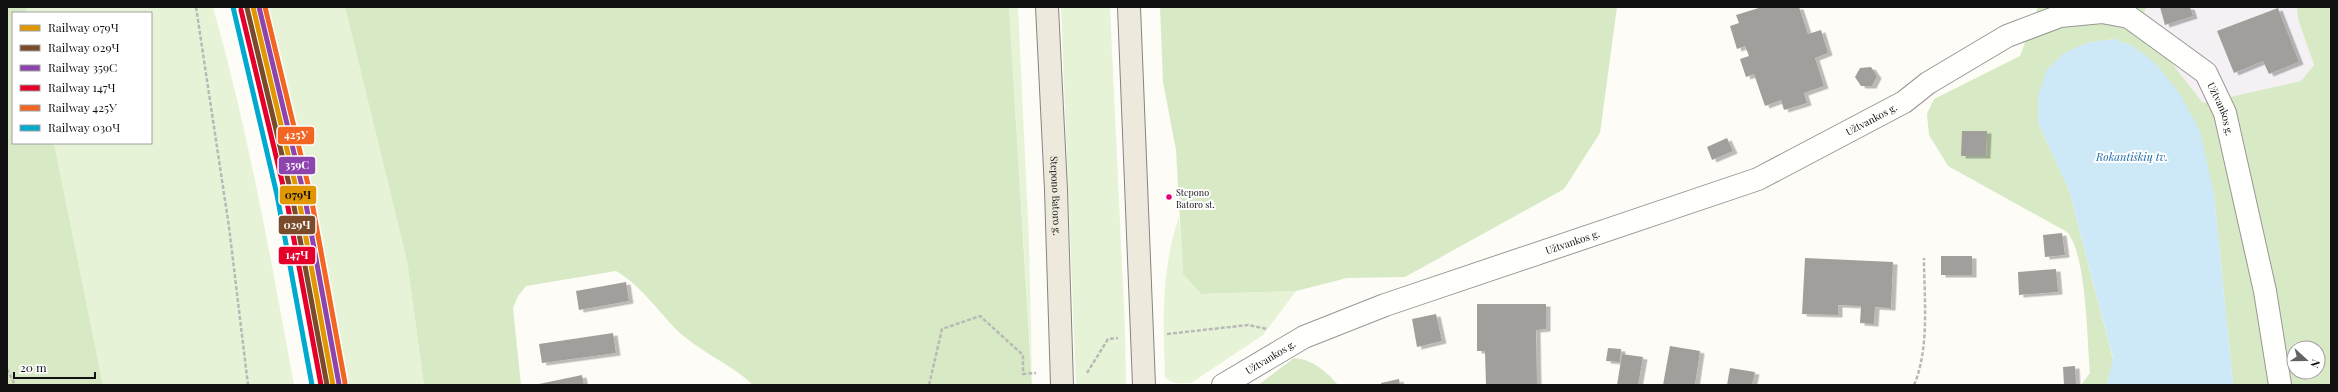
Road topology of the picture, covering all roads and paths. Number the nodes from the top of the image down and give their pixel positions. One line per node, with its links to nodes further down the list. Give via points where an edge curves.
1 (196, 7): 10 (path, via 229,227)
2 (1047, 7): 8 (main road, Stepono Batoro g., via 1056,190)
3 (1129, 7): 6 (main road)
4 (1924, 258): 14 (path, via 1924,329 1918,376)
5 (1304, 337): 6 (path, via 1248,325); 13 (street, Užtvankos g.); 15 (street, Užtvankos g., via 1385,305 1758,179 1904,102 1928,83 2007,36 2060,16 2102,12 2129,17 2206,73 2222,106 2265,291)
6 (1142, 338): 8 (path, via 1108,339 1089,373); 12 (main road)
7 (7, 369): 9 (path)
8 (1061, 379): 11 (path, via 1023,374 1023,355 980,316 942,329)
9 (15, 385)
10 (248, 385)
11 (929, 385)
12 (1144, 385)
13 (1223, 385)
14 (1914, 385)
15 (2280, 385)

